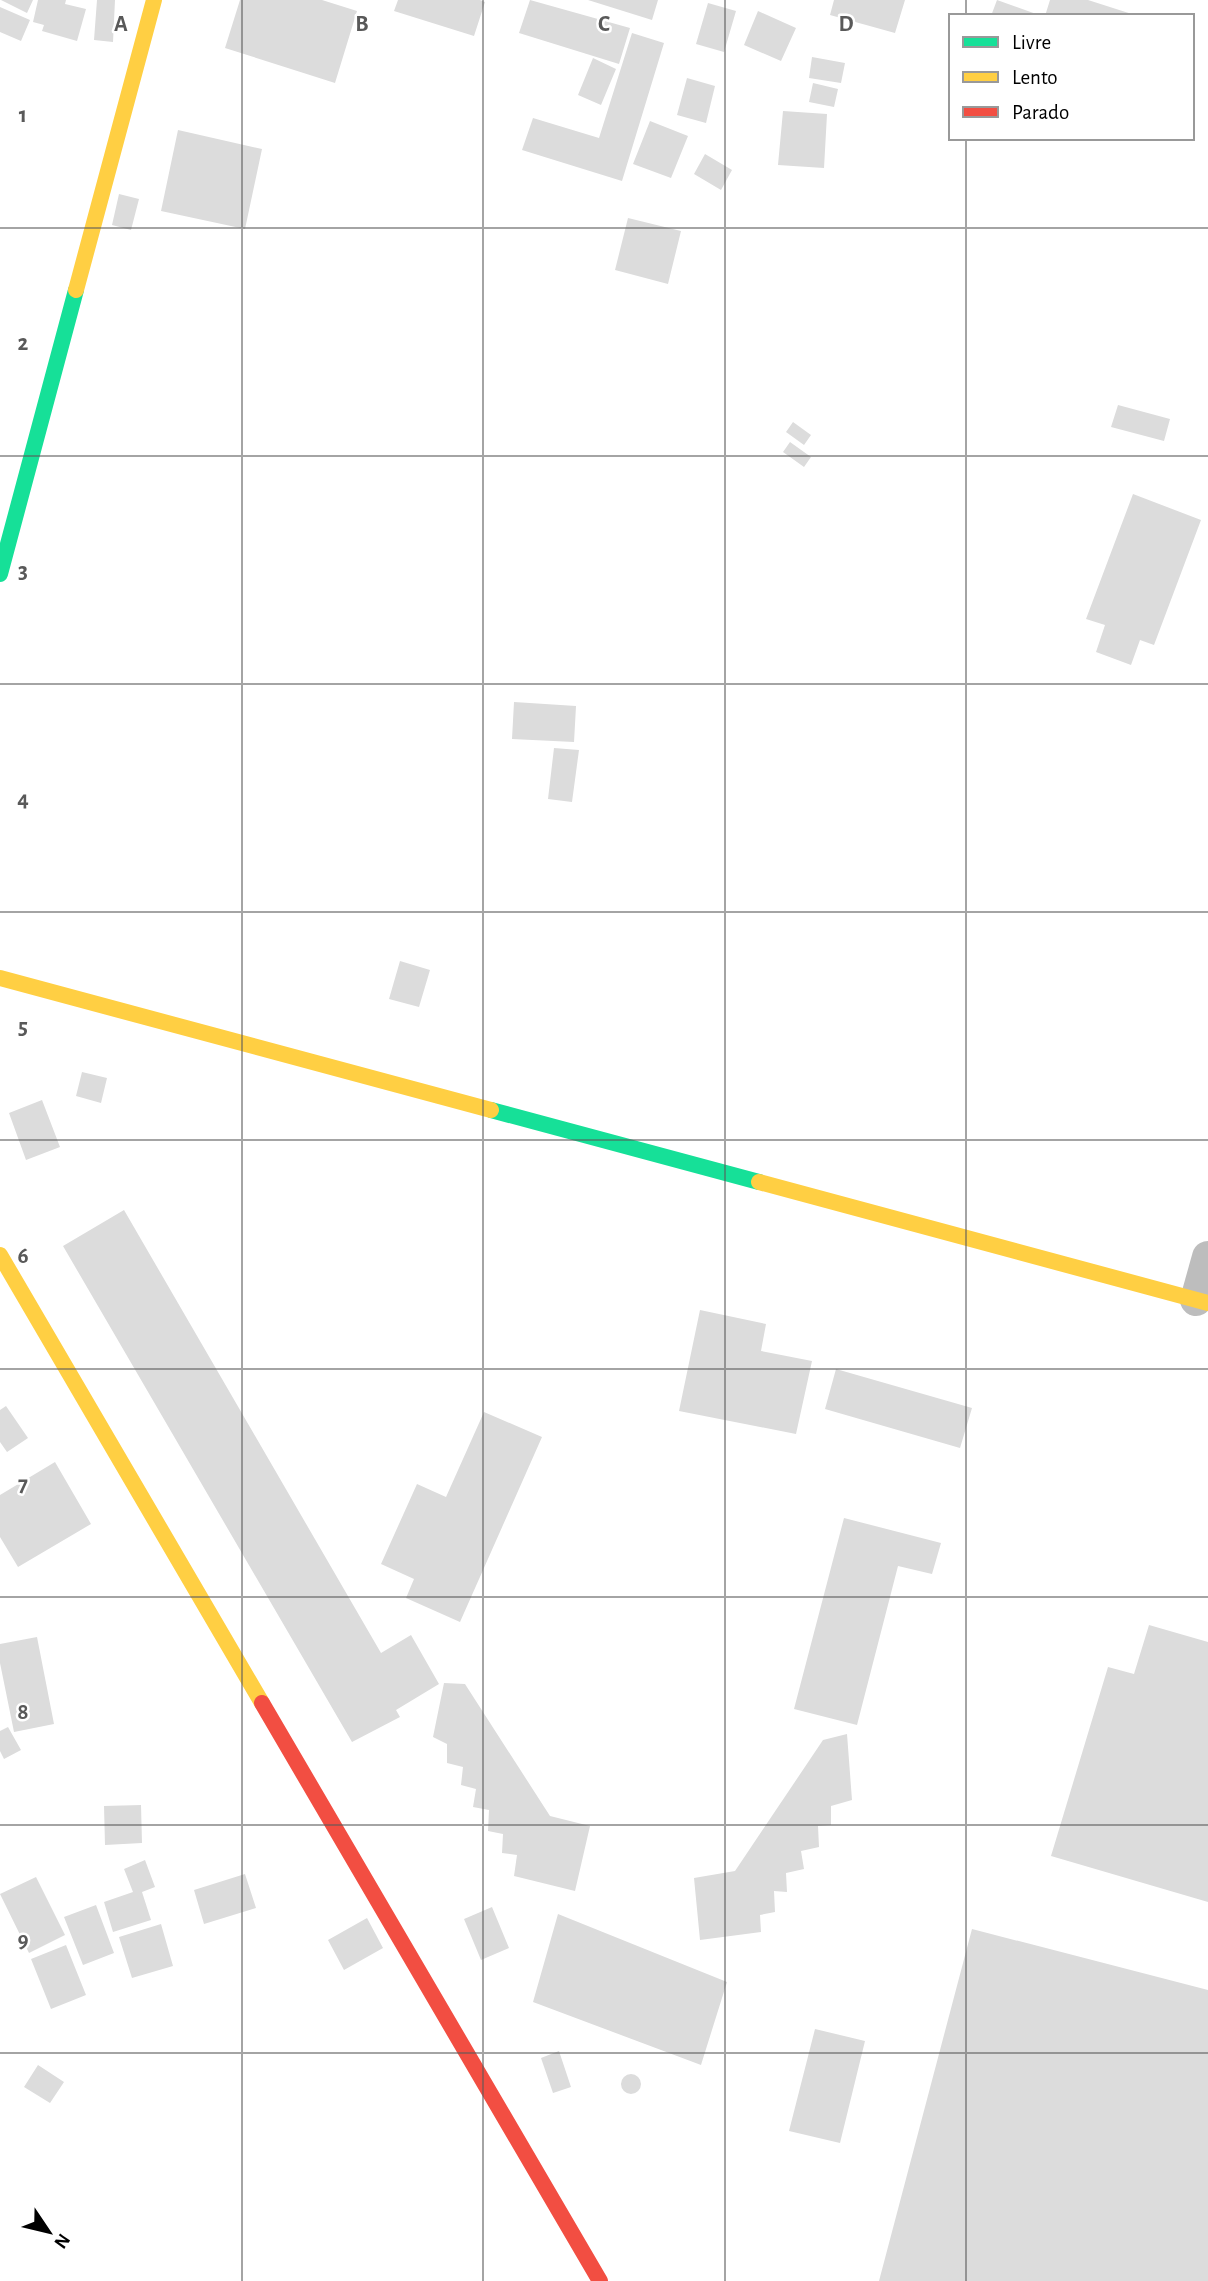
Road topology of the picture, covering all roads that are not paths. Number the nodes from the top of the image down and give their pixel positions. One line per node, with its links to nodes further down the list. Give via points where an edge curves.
1 (154, 0): 2 (street)
2 (0, 574)
3 (0, 978): 6 (street)
4 (0, 1255): 7 (street)
5 (1208, 1257): 6 (street)
6 (1202, 1301)
7 (600, 2281)

